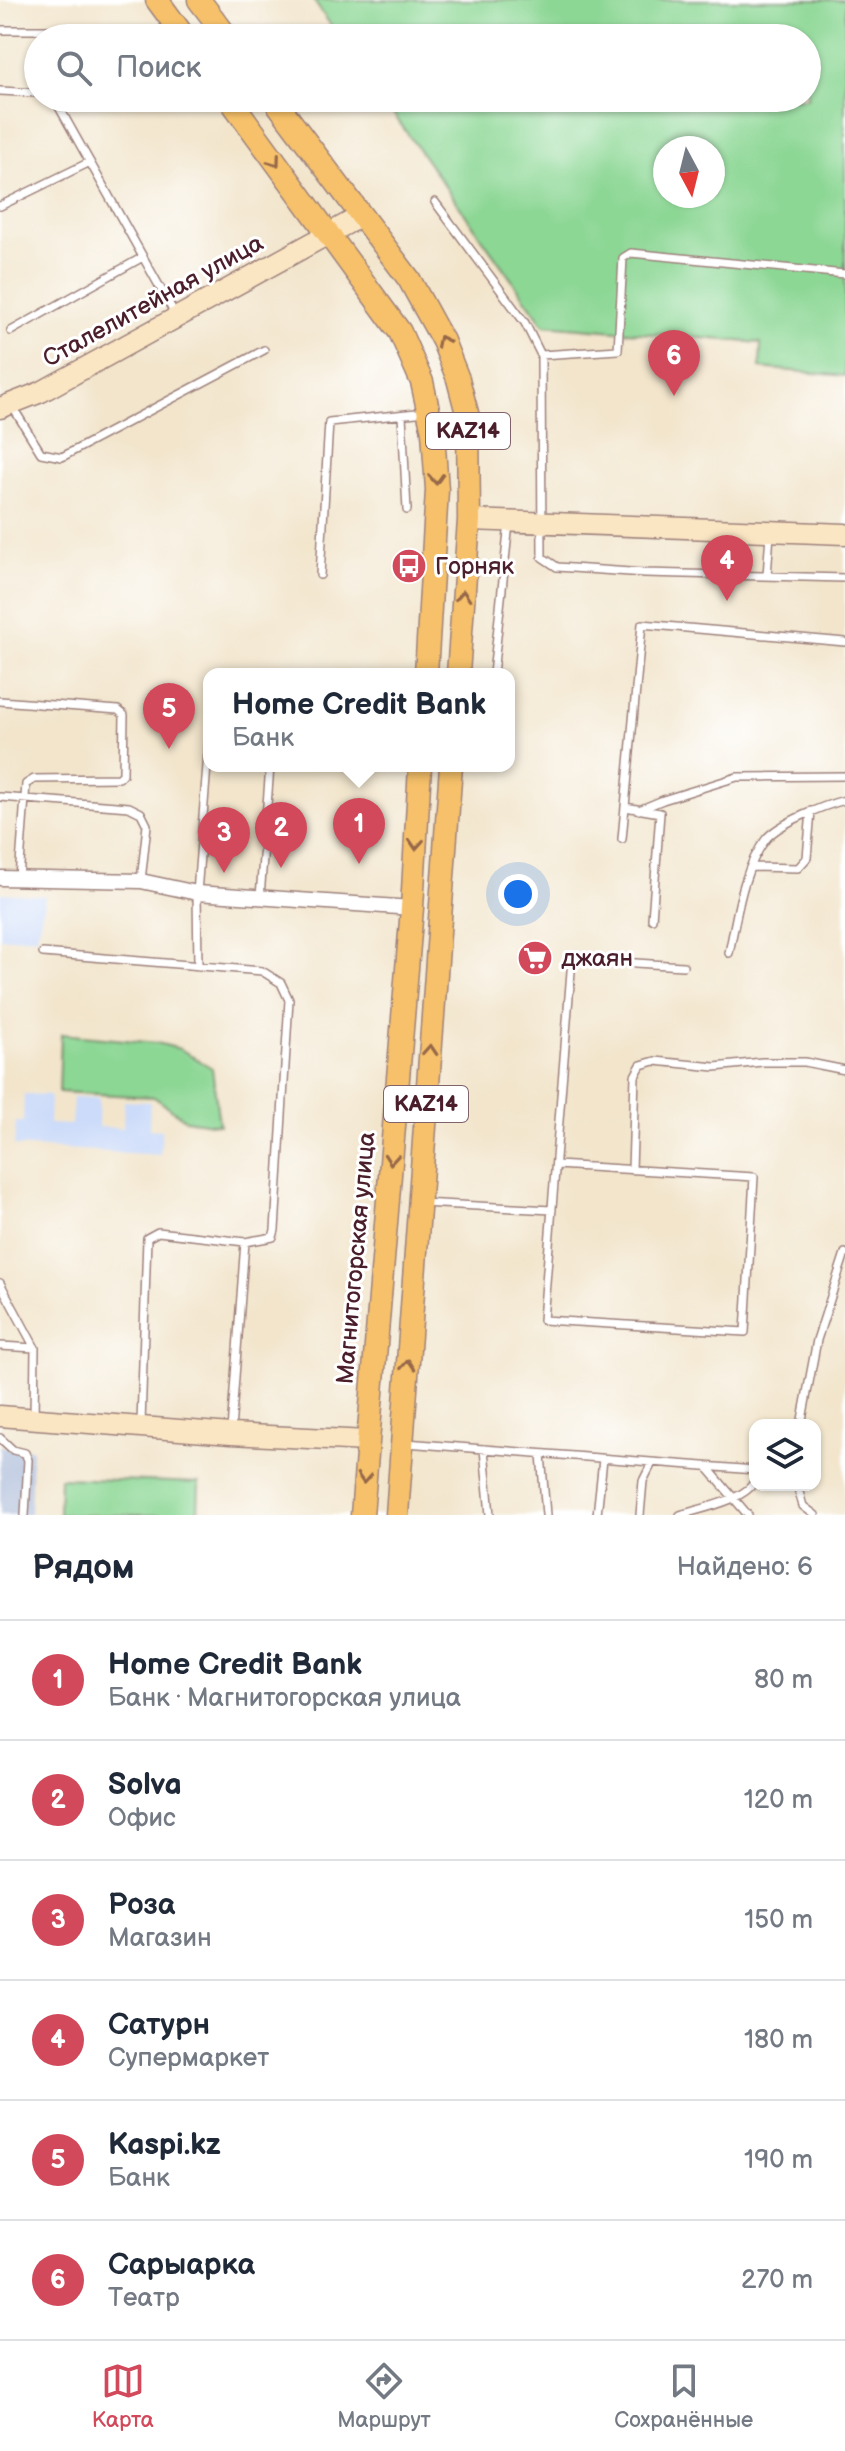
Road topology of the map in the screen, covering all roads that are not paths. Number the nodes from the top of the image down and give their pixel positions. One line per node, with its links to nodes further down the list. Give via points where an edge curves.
1 (157, 0): 3 (main road)
2 (199, 0): 4 (main road)
3 (175, 24)
4 (217, 24)
5 (0, 30): 6 (lane)
6 (24, 30)
7 (0, 91): 8 (lane)
8 (24, 92)
9 (62, 112): 12 (lane)
10 (239, 112): 16 (main road, KAZ14, one-way to 16)
11 (283, 112): 15 (main road, KAZ14)
12 (90, 162): 14 (lane); 17 (lane)
13 (435, 202): 22 (lane, via 525,323)
14 (0, 206)
15 (361, 216): 16 (street); 27 (main road, KAZ14, one-way to 15, via 468,417 458,379 409,279)
16 (329, 234): 19 (street, Сталелитейная улица); 24 (main road, KAZ14, via 400,332)
17 (143, 257): 19 (lane); 20 (lane)
18 (845, 274): 22 (lane, via 631,253 623,258 618,350)
19 (176, 316): 23 (street, Сталелитейная улица, via 41,392)
20 (11, 331)
21 (264, 350): 23 (lane, via 62,457 41,453)
22 (541, 355): 29 (lane)
23 (5, 406)
24 (429, 412): 25 (lane); 36 (main road, KAZ14, one-way to 36, via 437,490)
25 (402, 415): 26 (lane); 32 (lane, via 329,422)
26 (407, 510)
27 (469, 520): 28 (street); 37 (main road, KAZ14, one-way to 27)
28 (509, 521): 29 (street); 38 (lane)
29 (542, 522): 30 (street); 33 (lane, via 542,557 557,567)
30 (770, 531): 31 (street); 33 (lane)
31 (845, 534)
32 (320, 575)
33 (767, 576): 34 (lane)
34 (845, 578)
35 (845, 642): 48 (lane, via 642,624)
36 (426, 668)
37 (458, 668)
38 (494, 668)
39 (0, 701): 46 (lane, via 118,710 124,715 119,778 29,780)
40 (206, 772): 56 (lane)
41 (270, 772): 57 (lane)
42 (420, 772): 58 (main road, Магнитогорская улица / KAZ14, one-way to 58)
43 (451, 772): 67 (main road, KAZ14, one-way to 43)
44 (845, 776): 49 (lane, via 737,777)
45 (0, 797): 46 (lane)
46 (24, 798): 54 (lane); 55 (lane, via 129,807 141,813 147,825)
47 (845, 800): 50 (lane)
48 (625, 807): 49 (lane); 51 (lane)
49 (639, 810): 59 (lane, via 660,813)
50 (811, 811): 52 (lane, via 767,837); 52 (lane, via 807,858 798,868)
51 (622, 839)
52 (752, 867): 61 (lane, via 743,883)
53 (0, 878): 54 (street)
54 (19, 880): 55 (street)
55 (141, 881): 56 (street)
56 (197, 893): 57 (street); 62 (lane)
57 (260, 897): 58 (street)
58 (412, 908): 80 (main road, Магнитогорская улица / KAZ14, one-way to 80)
59 (652, 919)
60 (43, 953): 62 (lane)
61 (729, 953)
62 (198, 966): 69 (lane, via 262,971 281,983 289,1000 273,1237)
63 (683, 966): 65 (lane, via 572,959)
64 (845, 1070): 66 (lane, via 805,1062 641,1065 635,1076)
65 (556, 1165): 66 (lane); 68 (lane)
66 (632, 1170): 68 (lane, via 754,1177 745,1332 543,1320)
67 (419, 1203): 68 (lane); 81 (main road, KAZ14, one-way to 67)
68 (552, 1210)
69 (245, 1242): 77 (lane, via 158,1232 147,1238); 78 (lane)
70 (845, 1253): 76 (lane, via 817,1340)
71 (0, 1283): 73 (lane)
72 (0, 1346): 73 (lane)
73 (35, 1348): 75 (lane)
74 (0, 1416): 75 (street)
75 (34, 1419): 77 (street)
76 (802, 1419)
77 (140, 1428): 78 (street)
78 (231, 1434): 80 (street)
79 (0, 1438): 91 (lane, via 28,1460)
80 (367, 1441): 81 (main road); 92 (main road, Магнитогорская улица / KAZ14, one-way to 92)
81 (402, 1443): 82 (lane); 93 (main road, KAZ14)
82 (484, 1449): 83 (lane); 94 (lane)
83 (541, 1454): 84 (lane); 95 (lane)
84 (603, 1459): 85 (lane); 96 (lane)
85 (652, 1463): 86 (lane); 97 (lane, via 643,1481)
86 (707, 1467): 87 (lane); 90 (lane)
87 (749, 1470)
88 (749, 1489): 90 (lane)
89 (799, 1491): 100 (lane, via 803,1506)
90 (734, 1498): 98 (lane); 99 (lane)
91 (25, 1515)
92 (362, 1515)
93 (397, 1515)
94 (490, 1515)
95 (546, 1515)
96 (597, 1515)
97 (640, 1515)
98 (680, 1515)
99 (748, 1515)
100 (815, 1515)

